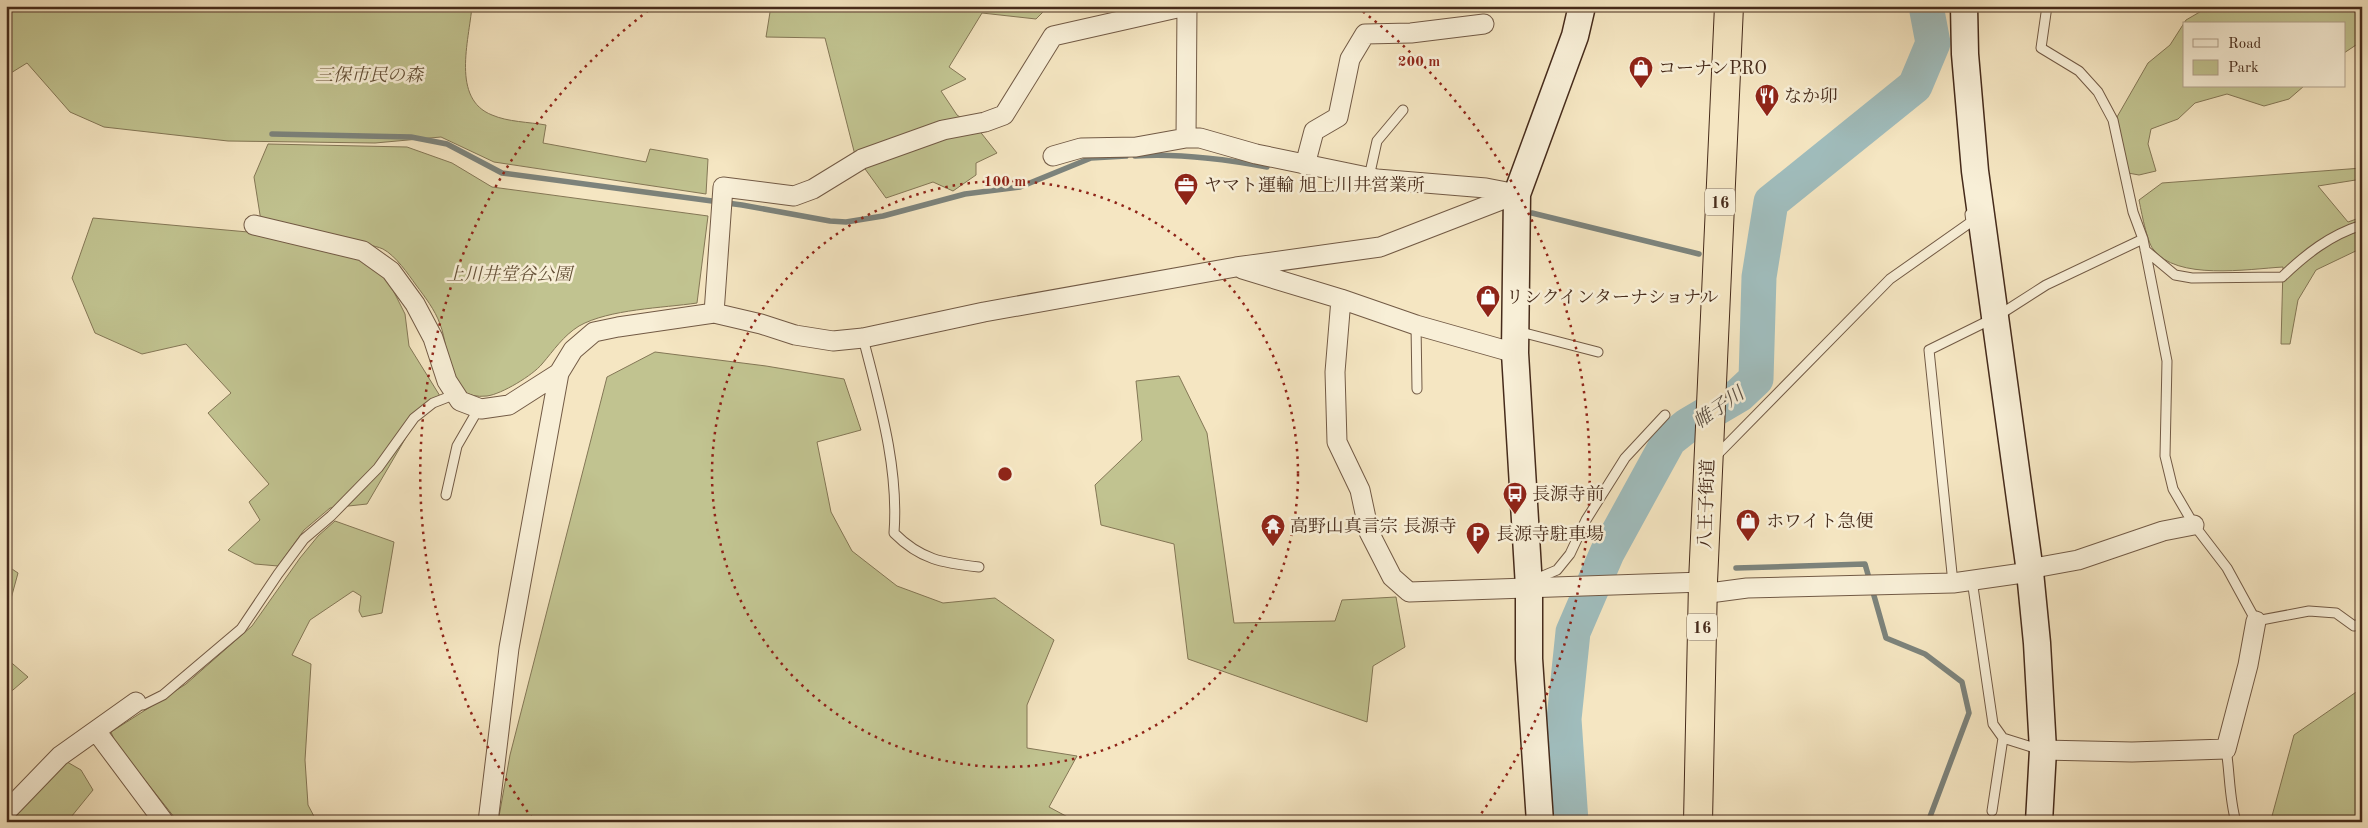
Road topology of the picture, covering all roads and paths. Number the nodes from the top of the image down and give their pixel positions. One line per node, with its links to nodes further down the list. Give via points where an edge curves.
1 (1186, 6): 8 (street); 20 (street, via 1053,36 1004,114 985,122 943,130 862,159 813,189 794,196 723,187)
2 (1582, 6): 12 (street, via 1575,36)
3 (1729, 6): 31 (highway, 八王子街道 / 16)
4 (1964, 6): 21 (street, via 1970,173)
5 (2047, 6): 16 (lane, via 2041,48 2079,71 2098,92 2112,120 2133,212)
6 (1484, 24): 10 (street, via 1411,33 1365,34 1350,59 1338,117 1314,131)
7 (1402, 110): 11 (lane, via 1377,141)
8 (1186, 138): 9 (street, via 1136,147 1081,148); 10 (street, via 1200,138)
9 (1054, 156)
10 (1305, 165): 11 (street)
11 (1369, 177): 12 (street)
12 (1517, 194): 18 (street, via 1380,247); 24 (street)
13 (1968, 203): 31 (lane, via 1970,222 1890,279)
14 (254, 224): 28 (street, via 363,251 390,271 415,304 433,338 447,381)
15 (2362, 224): 17 (lane, via 2333,236 2306,254 2282,277 2192,278 2175,275)
16 (2143, 239): 17 (lane); 21 (lane, via 2046,285)
17 (2145, 250): 33 (lane, via 2167,361 2165,463 2173,489)
18 (1236, 267): 19 (street); 23 (street, via 984,312)
19 (1341, 299): 22 (street); 37 (street, via 1335,372 1337,442 1360,490 1369,532 1392,577 1409,592)
20 (714, 313): 23 (street, via 795,335 833,341); 26 (street, via 594,332 573,350)
21 (1996, 317): 35 (street); 36 (lane, via 1929,350 1928,354)
22 (1416, 325): 24 (street); 27 (lane)
23 (863, 338): 34 (lane, via 886,432 894,533 921,555 942,562)
24 (1516, 342): 25 (lane); 37 (street)
25 (1598, 352)
26 (559, 373): 29 (street, via 508,405); 49 (street, via 509,648)
27 (1416, 389)
28 (456, 394): 29 (street, via 460,401); 41 (lane, via 433,403 414,418 378,468 304,539 241,629 163,695 143,705)
29 (479, 408): 32 (lane, via 457,446)
30 (1665, 415): 37 (lane, via 1625,458 1586,520 1570,554 1557,570)
31 (1708, 465): 38 (highway, 八王子街道 / 16)
32 (446, 495)
33 (2194, 525): 35 (street, via 2164,531 2078,560); 39 (lane, via 2227,568)
34 (979, 567)
35 (2030, 570): 36 (street); 45 (street)
36 (1962, 582): 38 (street); 43 (lane, via 1993,724)
37 (1528, 584): 38 (street); 50 (street, via 1529,659)
38 (1702, 588): 51 (highway, 八王子街道 / 16)
39 (2256, 621): 40 (lane, via 2309,611 2336,613 2354,626); 44 (street)
40 (2362, 624)
41 (136, 702): 42 (street)
42 (96, 732): 47 (street, via 60,756); 48 (street)
43 (2003, 738): 45 (lane); 46 (lane)
44 (2226, 749): 45 (street); 53 (lane)
45 (2042, 750): 52 (street)
46 (1992, 811)
47 (6, 812)
48 (164, 822)
49 (488, 822)
50 (1540, 822)
51 (1698, 822)
52 (2039, 822)
53 (2236, 822)

